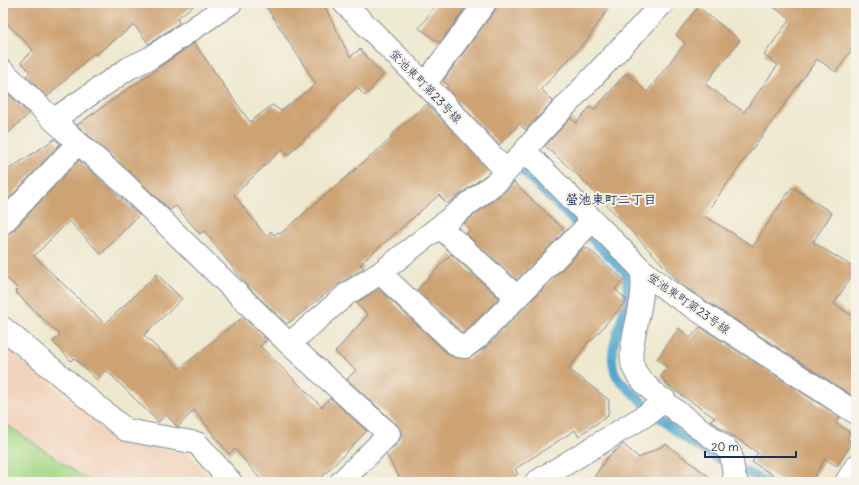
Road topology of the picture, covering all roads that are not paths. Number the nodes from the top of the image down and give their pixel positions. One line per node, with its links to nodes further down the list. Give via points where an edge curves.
1 (231, 3): 7 (street)
2 (344, 3): 6 (street, 蛍池東町第23号線)
3 (485, 3): 6 (street)
4 (663, 3): 9 (street)
5 (3, 71): 7 (street)
6 (425, 84): 10 (street, 蛍池東町第23号線)
7 (53, 120): 8 (street)
8 (78, 143): 11 (street); 18 (street, via 125,184)
9 (524, 151): 10 (street); 12 (street, 蛍池東町第23号線)
10 (506, 171): 13 (street, via 499,180)
11 (3, 223)
12 (586, 226): 14 (street, 蛍池東町第23号線); 16 (street)
13 (440, 227): 15 (street); 16 (street)
14 (641, 269): 19 (street, via 642,289 632,347 632,363); 20 (street, 蛍池東町第23号線, via 674,295)
15 (380, 273): 16 (street, via 460,347 468,346); 18 (street, via 347,294)
16 (516, 297)
17 (3, 328): 22 (street, via 126,430 197,443)
18 (288, 344): 23 (street, via 389,434)
19 (656, 407): 24 (street); 25 (street, via 726,447 731,455)
20 (856, 413)
21 (856, 466): 26 (street)
22 (231, 482)
23 (341, 482)
24 (536, 482)
25 (737, 482)
26 (846, 482)

